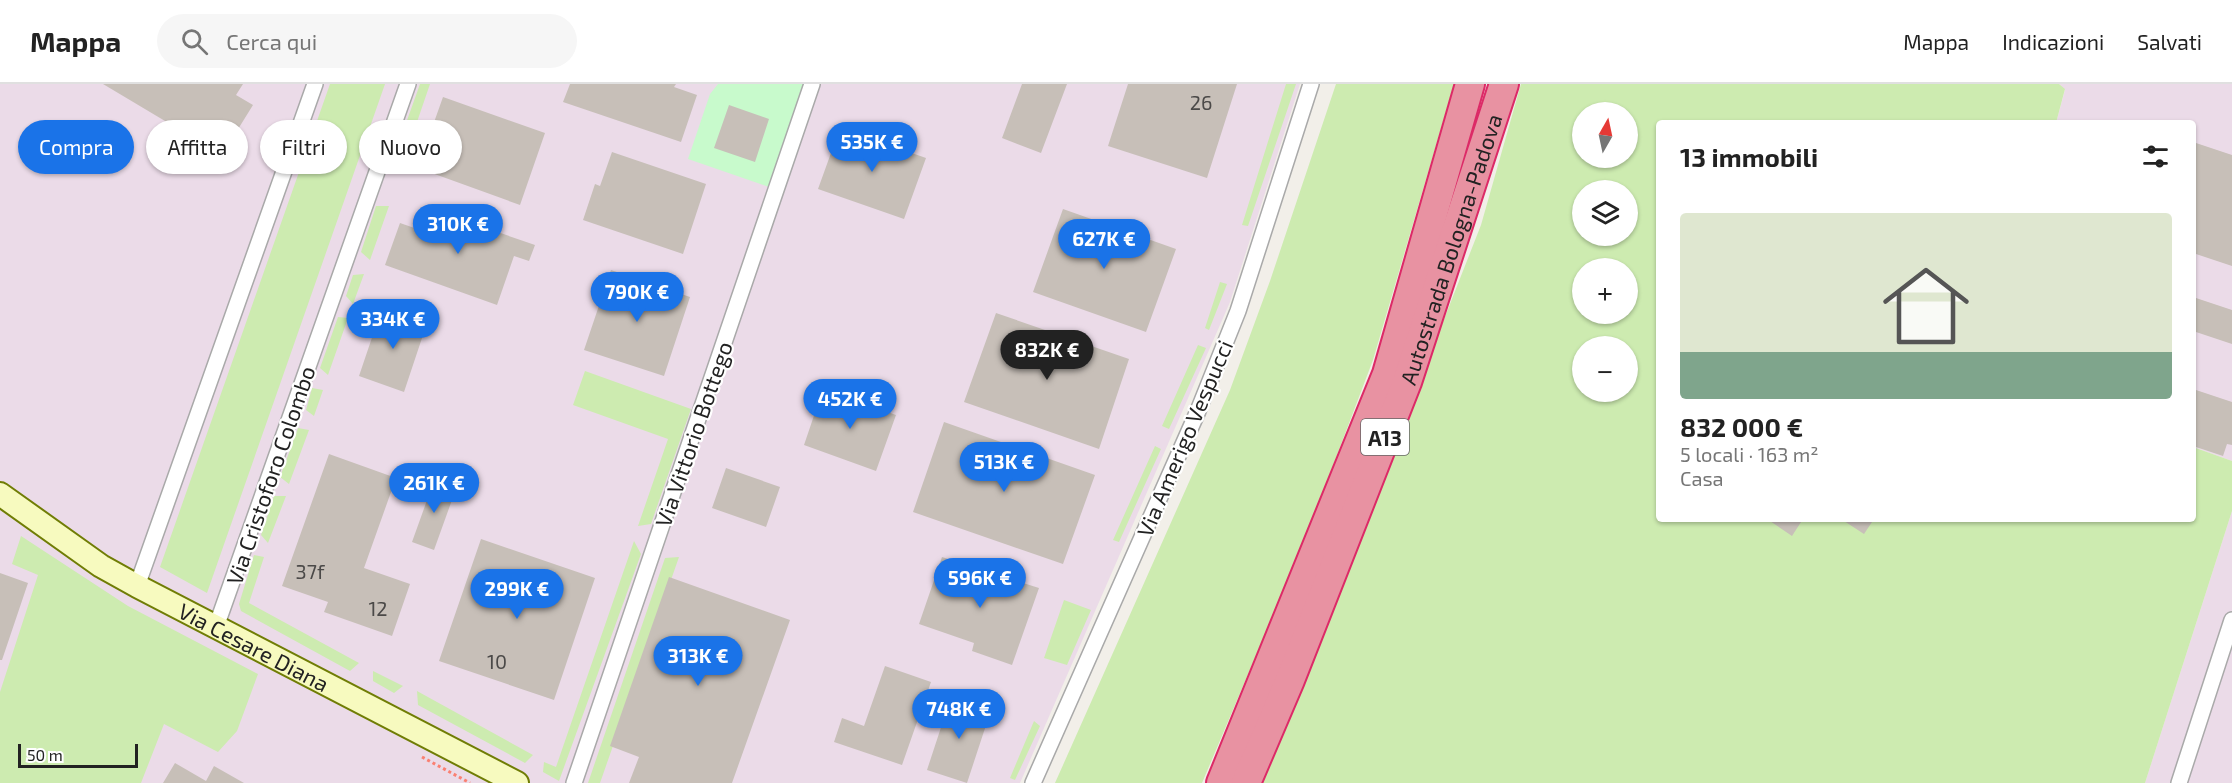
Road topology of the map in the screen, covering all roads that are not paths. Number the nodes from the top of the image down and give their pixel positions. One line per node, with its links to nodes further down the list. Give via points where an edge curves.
1 (315, 84): 8 (street)
2 (408, 84): 10 (street, Via Cristoforo Colombo)
3 (812, 84): 12 (street, Via Vittorio Bottego)
4 (1311, 84): 13 (street, Via Amerigo Vespucci, via 1233,322)
5 (1470, 84): 14 (highway, Autostrada Bologna-Padova / A13, via 1387,375)
6 (1504, 84): 15 (highway, Autostrada Bologna-Padova / A13, via 1407,382)
7 (0, 494): 8 (main road, Via Cesare Diana, via 101,566)
8 (137, 586): 10 (main road, Via Cesare Diana)
9 (2232, 620): 16 (street)
10 (216, 627): 11 (main road, Via Cesare Diana)
11 (517, 783)
12 (574, 783)
13 (1033, 783)
14 (1221, 783)
15 (1246, 783)
16 (2179, 783)

